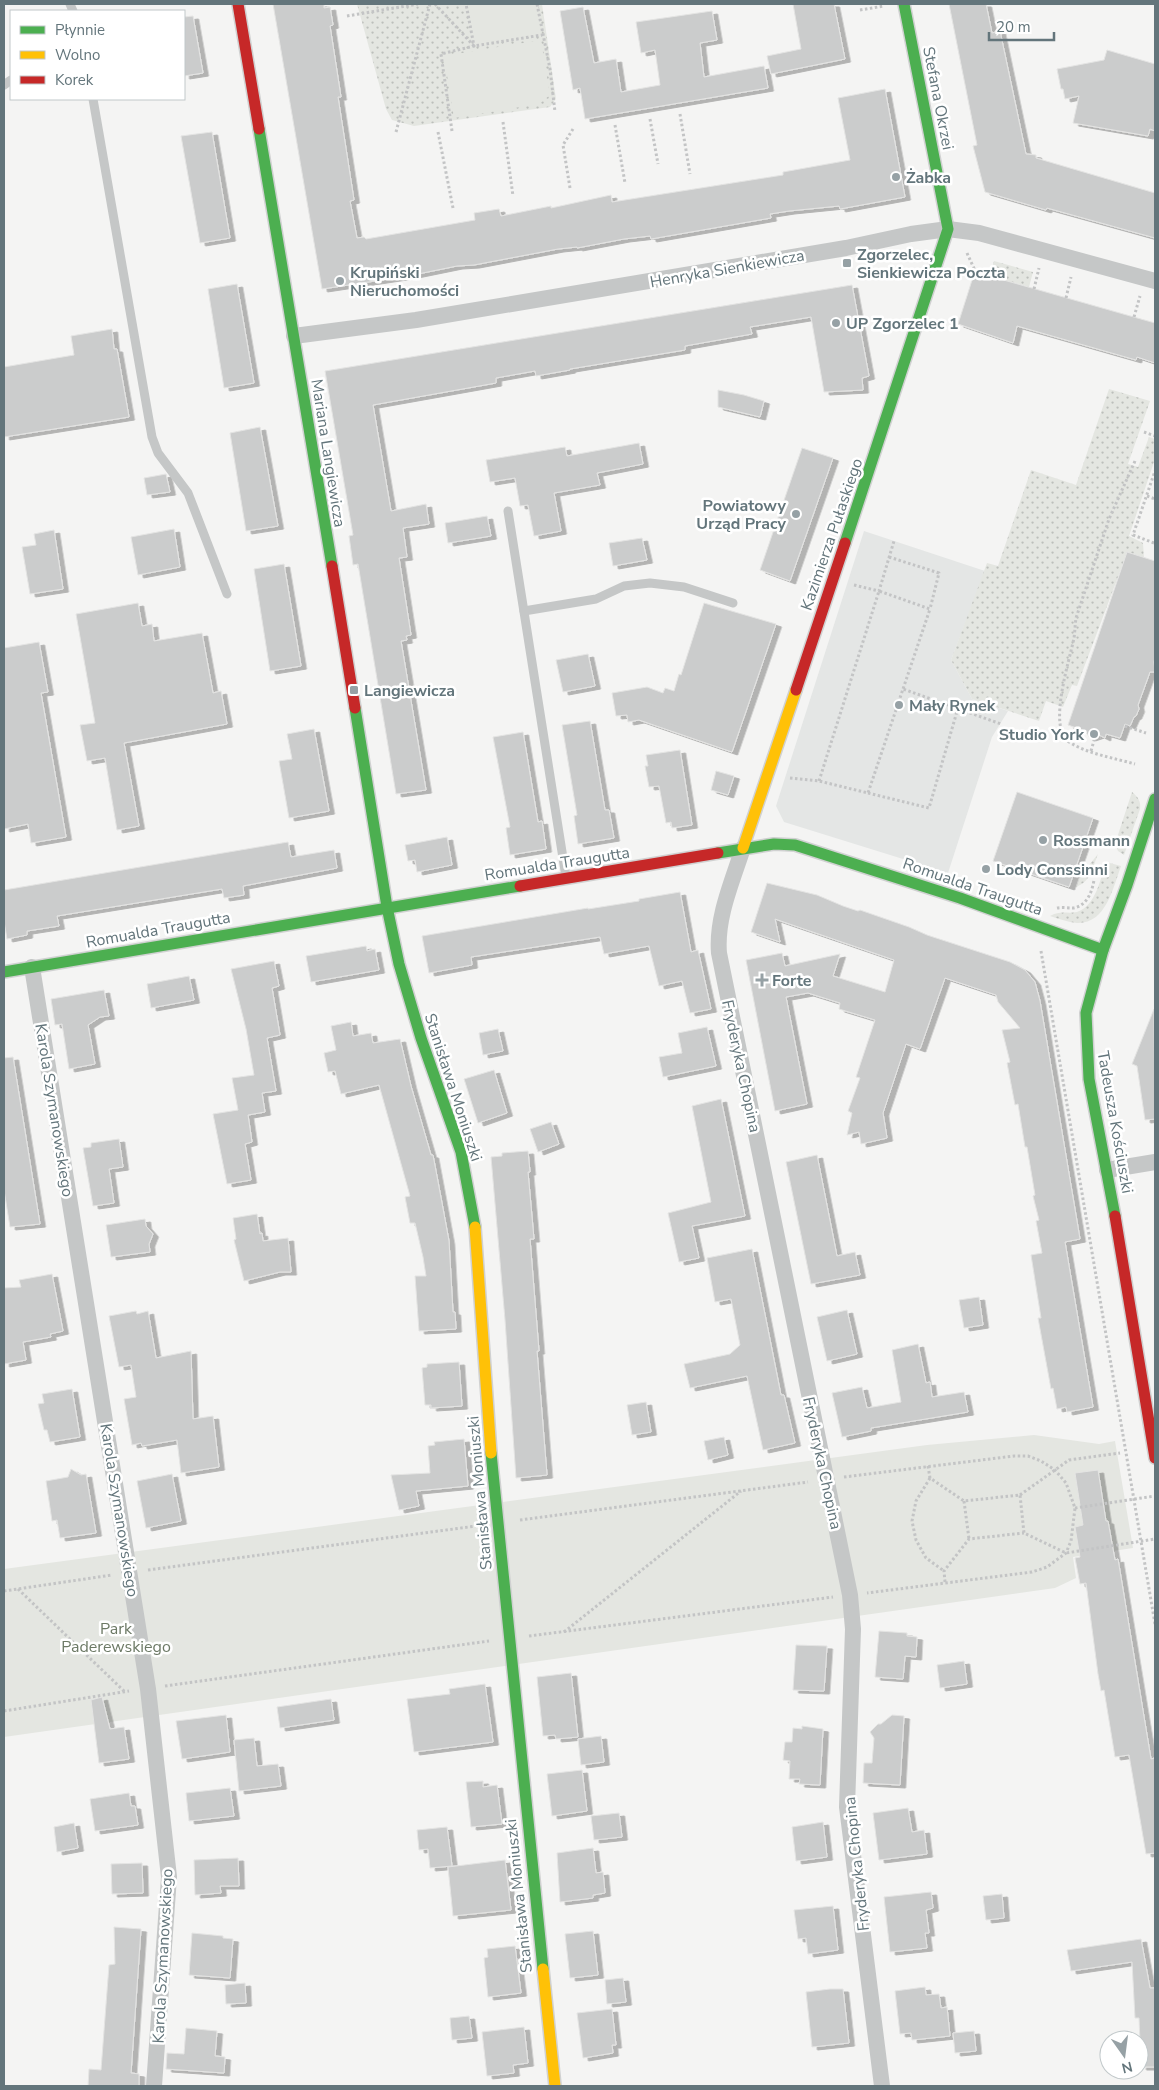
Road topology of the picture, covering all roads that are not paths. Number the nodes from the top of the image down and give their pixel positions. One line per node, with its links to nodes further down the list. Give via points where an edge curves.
1 (238, 4): 6 (street, Mariana Langiewicza)
2 (904, 4): 4 (street, Stefana Okrzei)
3 (92, 100): 8 (lane, via 152,437 158,453 188,493)
4 (948, 229): 5 (street, Henryka Sienkiewicza, via 979,233); 6 (street, Henryka Sienkiewicza, via 416,320); 12 (street, Kazimierza Pułaskiego)
5 (1155, 281)
6 (294, 336): 14 (street, Mariana Langiewicza)
7 (508, 511): 10 (lane)
8 (227, 594)
9 (733, 603): 10 (lane, via 684,587 650,583 624,586 596,598)
10 (524, 611): 13 (lane)
11 (1155, 799): 15 (street, Tadeusza Kościuszki)
12 (743, 848): 13 (street, Romualda Traugutta); 15 (street, Romualda Traugutta, via 795,844 960,898); 23 (street, Fryderyka Chopina, via 720,924 719,953 850,1595 853,1629 847,1808)
13 (566, 878): 14 (street, Romualda Traugutta)
14 (387, 907): 16 (street, Romualda Traugutta); 22 (street, Stanisława Moniuszki, via 399,964 421,1038 461,1152 476,1232 497,1523)
15 (1103, 950): 19 (street, Tadeusza Kościuszki, via 1086,1013 1086,1034 1089,1079)
16 (32, 967): 17 (street, Romualda Traugutta); 21 (street, Karola Szymanowskiego, via 148,1689 169,1877)
17 (4, 972)
18 (1155, 1162): 19 (street)
19 (1107, 1170): 20 (street, Tadeusza Kościuszki)
20 (1155, 1458)
21 (154, 2086)
22 (555, 2086)
23 (882, 2086)

